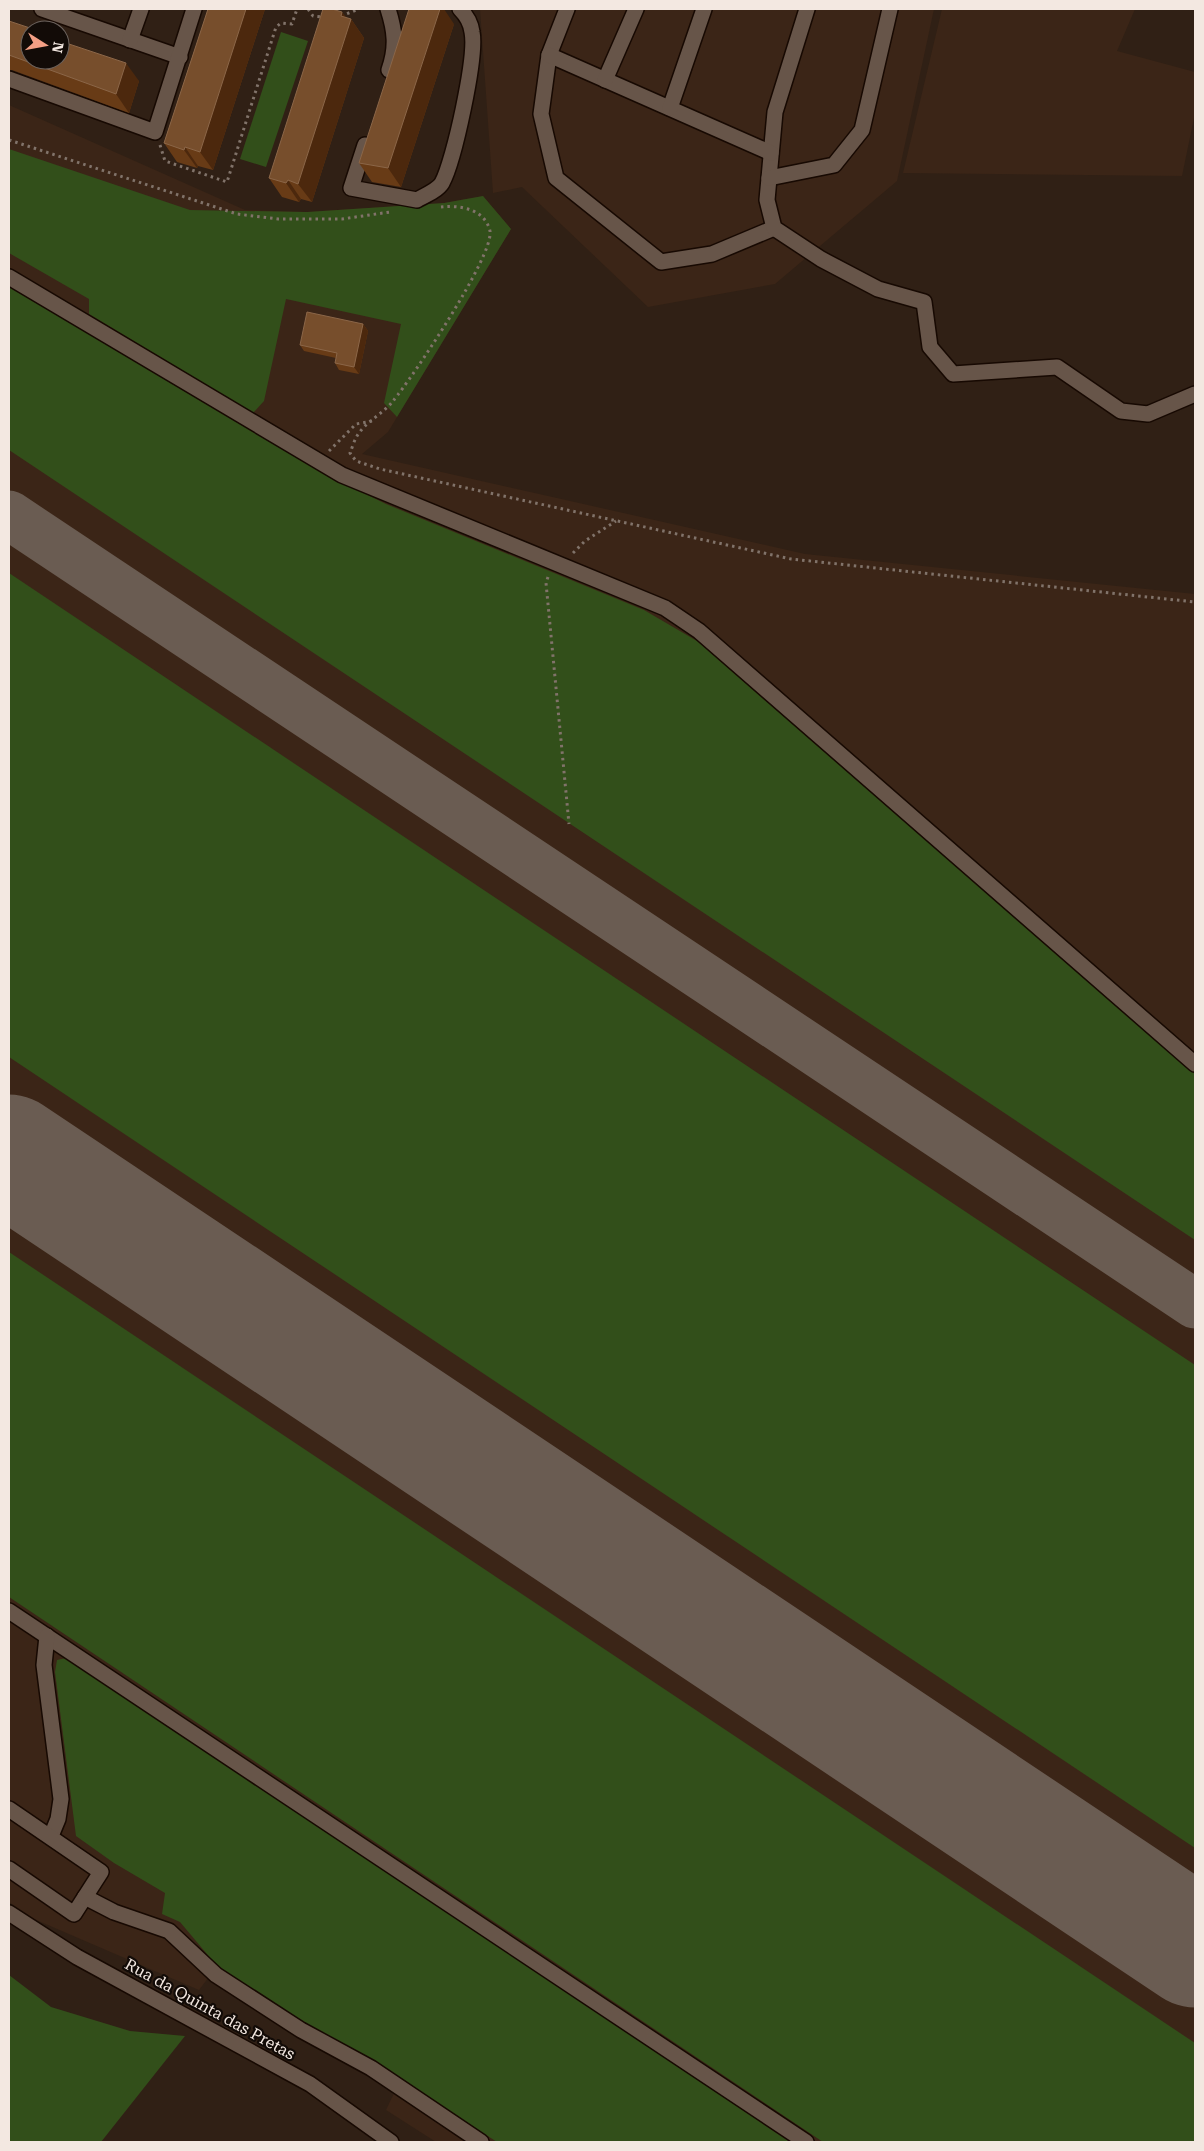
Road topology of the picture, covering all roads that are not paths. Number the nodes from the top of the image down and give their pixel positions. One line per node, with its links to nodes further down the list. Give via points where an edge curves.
1 (42, 9): 11 (street)
2 (141, 9): 11 (street)
3 (194, 9): 13 (street)
4 (388, 9): 15 (street, via 395,32 395,53)
5 (460, 9): 18 (street, via 473,33 470,76 453,154 442,184 417,200 352,188)
6 (636, 9): 16 (street)
7 (704, 9): 17 (street)
8 (807, 9): 19 (street, via 775,112)
9 (890, 9): 20 (street, via 862,130 834,165)
10 (562, 11): 12 (street)
11 (130, 40): 13 (street)
12 (549, 55): 16 (street); 21 (street, via 541,114 556,178 661,262 712,254)
13 (180, 58): 14 (street, via 155,132)
14 (9, 79)
15 (386, 80)
16 (605, 80): 17 (street)
17 (670, 108): 19 (street)
18 (369, 134)
19 (771, 153): 20 (street)
20 (769, 178): 21 (street, via 767,200)
21 (774, 228): 23 (street, via 821,259 878,289 924,302 930,347 953,374 1057,367 1121,411 1148,414)
22 (9, 277): 24 (street, via 342,475 665,608 699,632)
23 (1195, 394)
24 (1195, 1064)
25 (9, 1611): 26 (street)
26 (47, 1636): 28 (street, via 44,1665 61,1799); 34 (street)
27 (9, 1810): 28 (street)
28 (51, 1836): 30 (street, via 101,1872)
29 (9, 1870): 30 (street, via 74,1914)
30 (85, 1897): 33 (street, via 114,1912 169,1931 223,1980 301,2030 371,2068)
31 (9, 1914): 32 (street, Rua da Quinta das Pretas, via 77,1957 310,2084)
32 (391, 2142)
33 (481, 2142)
34 (806, 2142)

